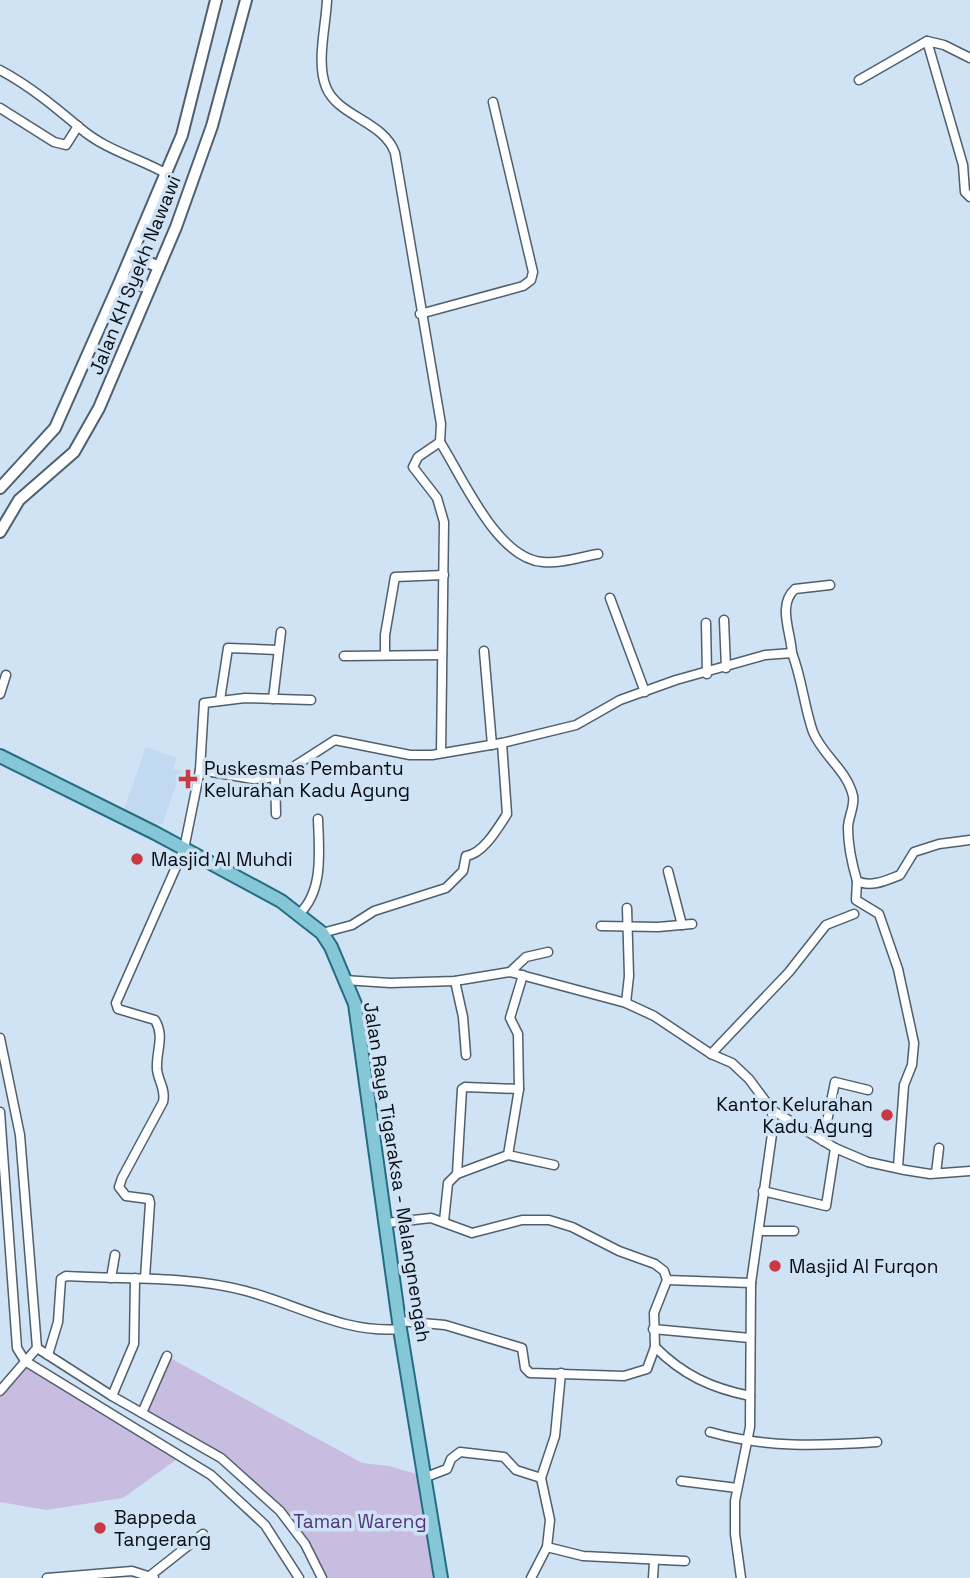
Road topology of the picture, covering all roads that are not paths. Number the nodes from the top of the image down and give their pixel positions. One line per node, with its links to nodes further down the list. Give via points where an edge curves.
1 (216, 0): 11 (main road, Jalan KH Syekh Nawawi, via 182,135)
2 (246, 0): 14 (main road, Jalan KH Syekh Nawawi, via 212,126)
3 (327, 0): 17 (street, via 325,86 391,141)
4 (927, 41): 5 (street); 7 (street); 12 (street)
5 (970, 58)
6 (0, 69): 10 (street)
7 (859, 80)
8 (493, 102): 17 (street, via 533,272 531,281)
9 (0, 108): 10 (street, via 66,145)
10 (78, 126): 11 (street, via 135,161)
11 (167, 174): 13 (main road, Jalan KH Syekh Nawawi)
12 (970, 197)
13 (132, 255): 14 (main road); 15 (main road, Jalan KH Syekh Nawawi)
14 (159, 267): 16 (main road, Jalan KH Syekh Nawawi)
15 (121, 279): 16 (main road); 19 (main road, Jalan KH Syekh Nawawi, via 55,428)
16 (150, 288): 20 (main road, Jalan KH Syekh Nawawi, via 82,439 63,464 19,500)
17 (420, 314): 18 (street, via 441,424)
18 (440, 442): 21 (street, via 488,521 514,553 544,563); 22 (street, via 418,457 413,467 442,509)
19 (0, 488)
20 (0, 532)
21 (598, 554)
22 (444, 575): 31 (street, via 395,577); 32 (street)
23 (830, 585): 30 (street, via 795,589 786,600)
24 (610, 597): 37 (street)
25 (724, 620): 34 (street)
26 (706, 623): 35 (street)
27 (281, 632): 28 (street)
28 (278, 650): 39 (street); 40 (street, via 228,648)
29 (484, 651): 43 (street)
30 (792, 653): 34 (street, via 765,655); 53 (street, via 813,730 821,747 835,760 853,797 848,825)
31 (385, 655): 32 (street); 33 (street)
32 (442, 655): 44 (street)
33 (344, 656)
34 (726, 668): 35 (street)
35 (707, 674): 37 (street)
36 (6, 675): 38 (street)
37 (645, 692): 42 (street, via 620,700 576,725)
38 (0, 694)
39 (273, 699): 40 (street); 41 (street)
40 (220, 700): 46 (street, via 204,703)
41 (311, 700)
42 (502, 743): 43 (street); 61 (street, via 508,814 490,839 466,856 455,882 374,911 352,925)
43 (492, 745): 44 (street)
44 (441, 753): 47 (street, via 410,755 335,740)
45 (0, 756): 51 (main road, Jalan Raya Tigaraksa - Malangnengah)
46 (200, 770): 47 (street, via 253,779); 51 (street)
47 (275, 776): 48 (street)
48 (276, 814)
49 (318, 819): 55 (street, via 315,887 309,904)
50 (970, 840): 53 (street, via 914,852 900,875 879,883)
51 (184, 849): 55 (main road, Jalan Raya Tigaraksa - Malangnengah); 92 (street, via 116,1003 127,1013 155,1020 162,1031 157,1072 163,1102 120,1187 126,1196 149,1199)
52 (668, 871): 58 (street)
53 (857, 881): 80 (street, via 856,900 879,914 912,1023 913,1061 904,1085)
54 (627, 908): 60 (street)
55 (299, 914): 61 (main road, Jalan Raya Tigaraksa - Malangnengah)
56 (854, 914): 69 (street, via 826,925 789,972)
57 (692, 924): 58 (street)
58 (681, 925): 60 (street)
59 (601, 926): 60 (street)
60 (628, 926): 67 (street)
61 (321, 933): 65 (main road, Jalan Raya Tigaraksa - Malangnengah)
62 (548, 952): 63 (street, via 526,957)
63 (510, 972): 64 (street); 66 (street)
64 (523, 975): 67 (street); 71 (street, via 510,1018 517,1034)
65 (344, 980): 66 (street); 86 (main road, Jalan Raya Tigaraksa - Malangnengah, via 355,1004)
66 (455, 981): 70 (street)
67 (626, 1003): 69 (street)
68 (0, 1038): 99 (street, via 23,1158)
69 (710, 1054): 73 (street, via 732,1063 750,1079)
70 (466, 1055)
71 (519, 1089): 78 (street); 83 (street, via 462,1089)
72 (868, 1090): 75 (street, via 835,1082)
73 (772, 1110): 75 (street); 84 (street)
74 (0, 1112): 102 (street, via 18,1348)
75 (822, 1141): 76 (street)
76 (835, 1148): 80 (street, via 868,1162); 84 (street, via 826,1206)
77 (939, 1148): 82 (street)
78 (508, 1155): 79 (street); 83 (street)
79 (554, 1165)
80 (898, 1167): 82 (street)
81 (970, 1171): 82 (street)
82 (936, 1173)
83 (457, 1174): 85 (street, via 449,1182)
84 (763, 1191): 87 (street)
85 (444, 1221): 86 (street); 93 (street, via 472,1233 522,1220 549,1220 654,1264)
86 (387, 1223): 95 (main road, Jalan Raya Tigaraksa - Malangnengah)
87 (759, 1231): 88 (street); 94 (street)
88 (794, 1231)
89 (115, 1255): 90 (street)
90 (111, 1278): 91 (street); 100 (street, via 62,1277 58,1322)
91 (135, 1278): 92 (street); 105 (street, via 134,1345)
92 (145, 1278): 95 (street, via 178,1278 246,1291 347,1327 364,1330)
93 (667, 1280): 94 (street); 96 (street)
94 (751, 1283): 97 (street)
95 (400, 1325): 103 (street, via 440,1324 507,1343 524,1350 527,1372); 111 (main road, Jalan Raya Tigaraksa - Malangnengah)
96 (653, 1329): 97 (street); 98 (street)
97 (750, 1338): 106 (street)
98 (655, 1347): 103 (street, via 647,1369 639,1373); 106 (street, via 687,1374 721,1390)
99 (37, 1348): 100 (street); 102 (street)
100 (48, 1355): 105 (street)
101 (167, 1356): 107 (street)
102 (25, 1361): 104 (street); 121 (street, via 211,1475 265,1525)
103 (561, 1373): 112 (street, via 555,1436)
104 (0, 1391)
105 (112, 1396): 107 (street)
106 (750, 1396): 110 (street)
107 (142, 1413): 122 (street, via 221,1458 280,1511 305,1544)
108 (710, 1432): 110 (street)
109 (877, 1442): 110 (street, via 807,1447)
110 (747, 1443): 114 (street)
111 (426, 1477): 112 (street, via 445,1471 460,1452 504,1457 520,1472); 123 (main road, Jalan Raya Tigaraksa - Malangnengah)
112 (541, 1478): 116 (street, via 550,1520)
113 (681, 1481): 114 (street)
114 (737, 1488): 126 (street, via 734,1525)
115 (203, 1534): 119 (street)
116 (547, 1547): 118 (street, via 583,1556); 124 (street)
117 (685, 1561): 118 (street)
118 (654, 1562): 125 (street)
119 (153, 1577): 120 (street, via 132,1571)
120 (47, 1578)
121 (299, 1578)
122 (322, 1578)
123 (441, 1578)
124 (531, 1578)
125 (653, 1578)
126 (741, 1578)

